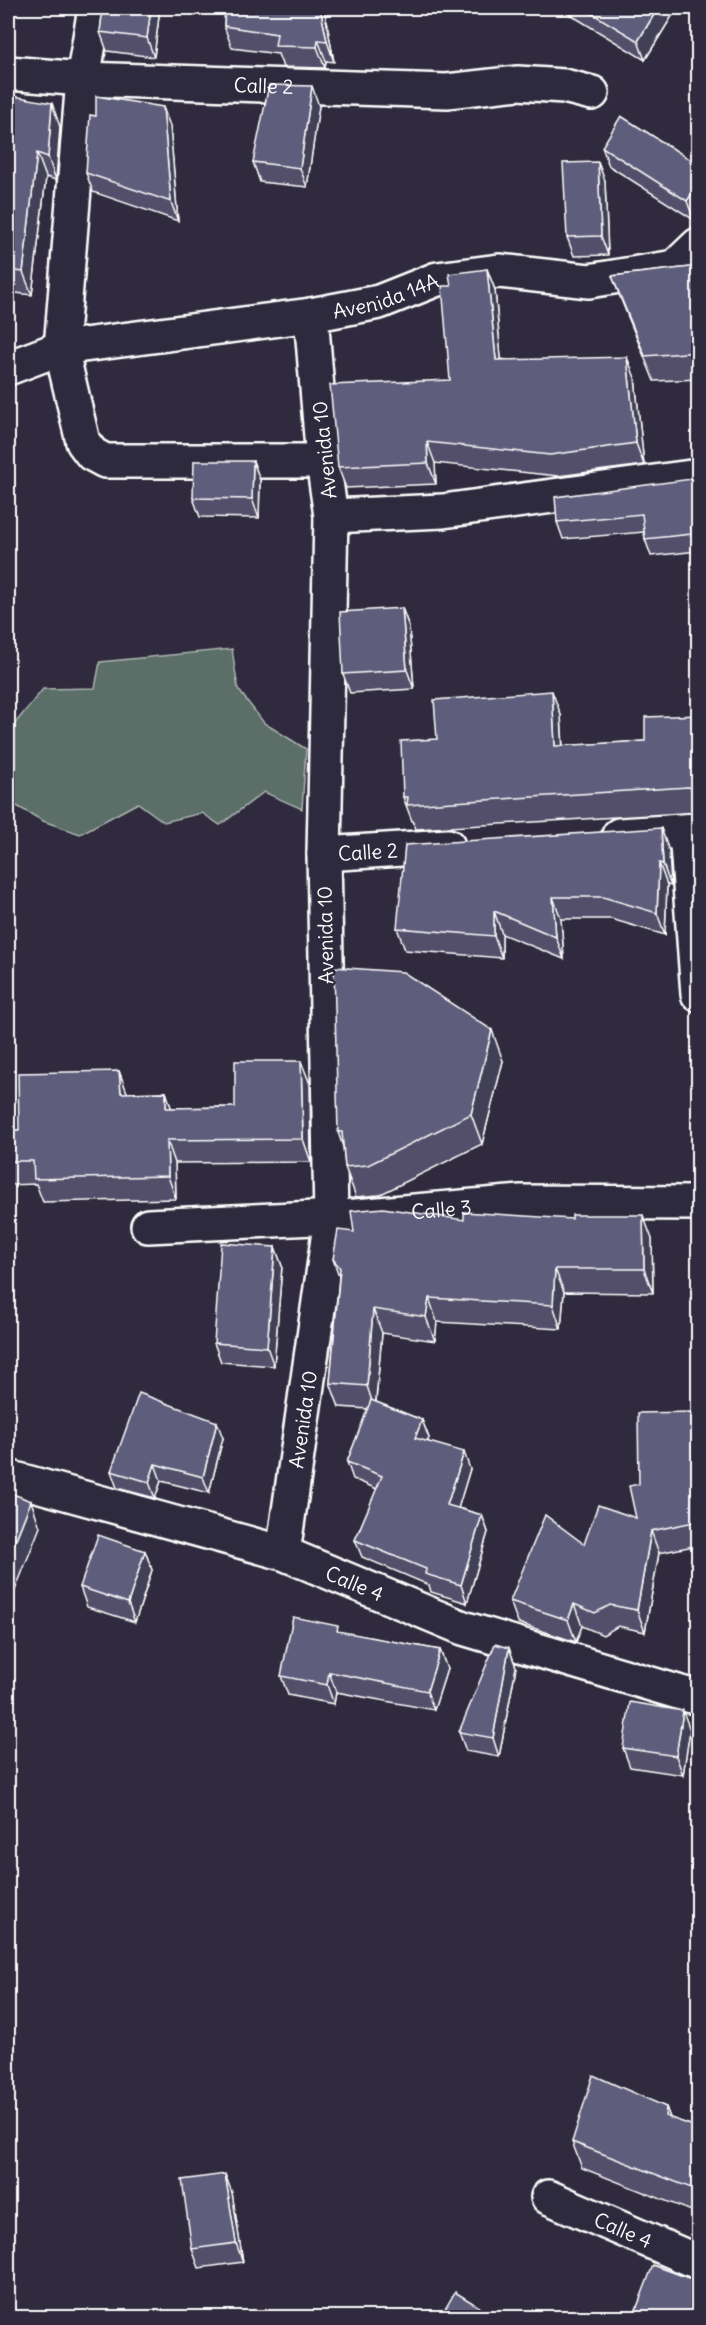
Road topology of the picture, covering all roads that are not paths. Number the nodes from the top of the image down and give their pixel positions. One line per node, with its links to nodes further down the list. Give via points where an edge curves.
1 (95, 8): 3 (street)
2 (8, 73): 3 (street, Calle 2)
3 (83, 79): 4 (street, Calle 2, via 447,91 518,83 564,86); 7 (street)
4 (592, 93)
5 (699, 245): 6 (street, Avenida 14A, via 675,267 589,281 499,271 437,279 379,302)
6 (310, 315): 7 (street, Avenida 14A); 9 (street, Avenida 10)
7 (61, 348): 8 (street, Avenida 14A); 9 (street, via 83,442 92,454 105,461)
8 (8, 368)
9 (323, 461): 11 (street, Avenida 10)
10 (699, 476): 11 (street, via 443,511)
11 (331, 516): 15 (street, Avenida 10)
12 (692, 831): 13 (street); 16 (street)
13 (592, 837)
14 (476, 844): 15 (street, Calle 2)
15 (324, 854): 18 (street, Avenida 10)
16 (699, 994)
17 (699, 1203): 18 (street, Calle 3, via 521,1202)
18 (331, 1218): 19 (street, Calle 3); 21 (street, Avenida 10)
19 (148, 1226)
20 (8, 1477): 21 (street, Calle 4)
21 (283, 1553): 22 (street, Calle 4, via 462,1628)
22 (699, 1698)
23 (548, 2197): 24 (street, Calle 4)
24 (699, 2262)

